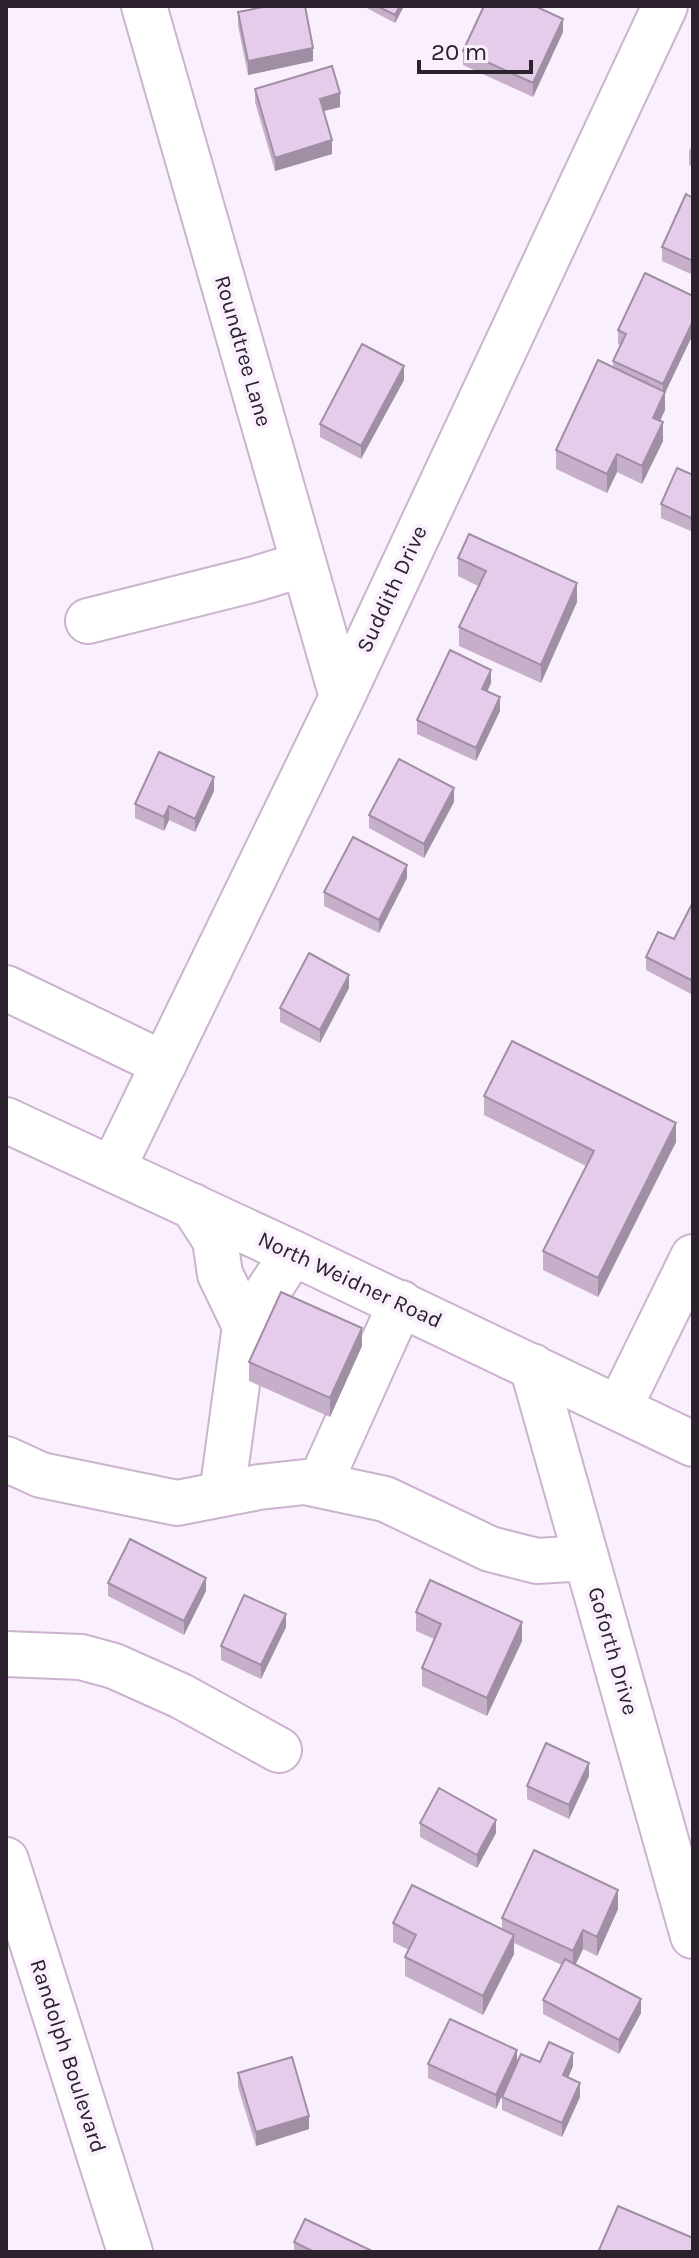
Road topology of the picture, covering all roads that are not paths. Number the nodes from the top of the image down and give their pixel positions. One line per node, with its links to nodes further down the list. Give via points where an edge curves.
1 (144, 6): 4 (street, Roundtree Lane)
2 (666, 6): 3 (street); 6 (street, Suddith Drive)
3 (693, 19)
4 (304, 564): 5 (street); 6 (street, Roundtree Lane)
5 (88, 621)
6 (342, 697): 8 (street, Suddith Drive)
7 (6, 988): 8 (street)
8 (164, 1064): 10 (street, Suddith Drive)
9 (6, 1120): 10 (street, North Weidner Road)
10 (113, 1168): 11 (street, North Weidner Road)
11 (193, 1206): 12 (street, North Weidner Road); 15 (street, via 215,1240 220,1274)
12 (293, 1253): 14 (street, North Weidner Road); 15 (street)
13 (693, 1257): 17 (street)
14 (401, 1303): 16 (street, North Weidner Road); 20 (street)
15 (245, 1326): 21 (street)
16 (532, 1366): 17 (street, North Weidner Road); 22 (street, Goforth Drive)
17 (619, 1408): 18 (street, North Weidner Road)
18 (693, 1444)
19 (6, 1459): 21 (street, via 41,1475 177,1503)
20 (319, 1485): 21 (street, via 305,1482); 22 (street, via 385,1499 490,1549 537,1561)
21 (222, 1494)
22 (586, 1558): 27 (street, Goforth Drive)
23 (6, 1654): 24 (street, via 81,1657 114,1666)
24 (279, 1750)
25 (6, 1860): 26 (street, Randolph Boulevard)
26 (15, 1921): 28 (street, Randolph Boulevard)
27 (693, 1936)
28 (130, 2252)

